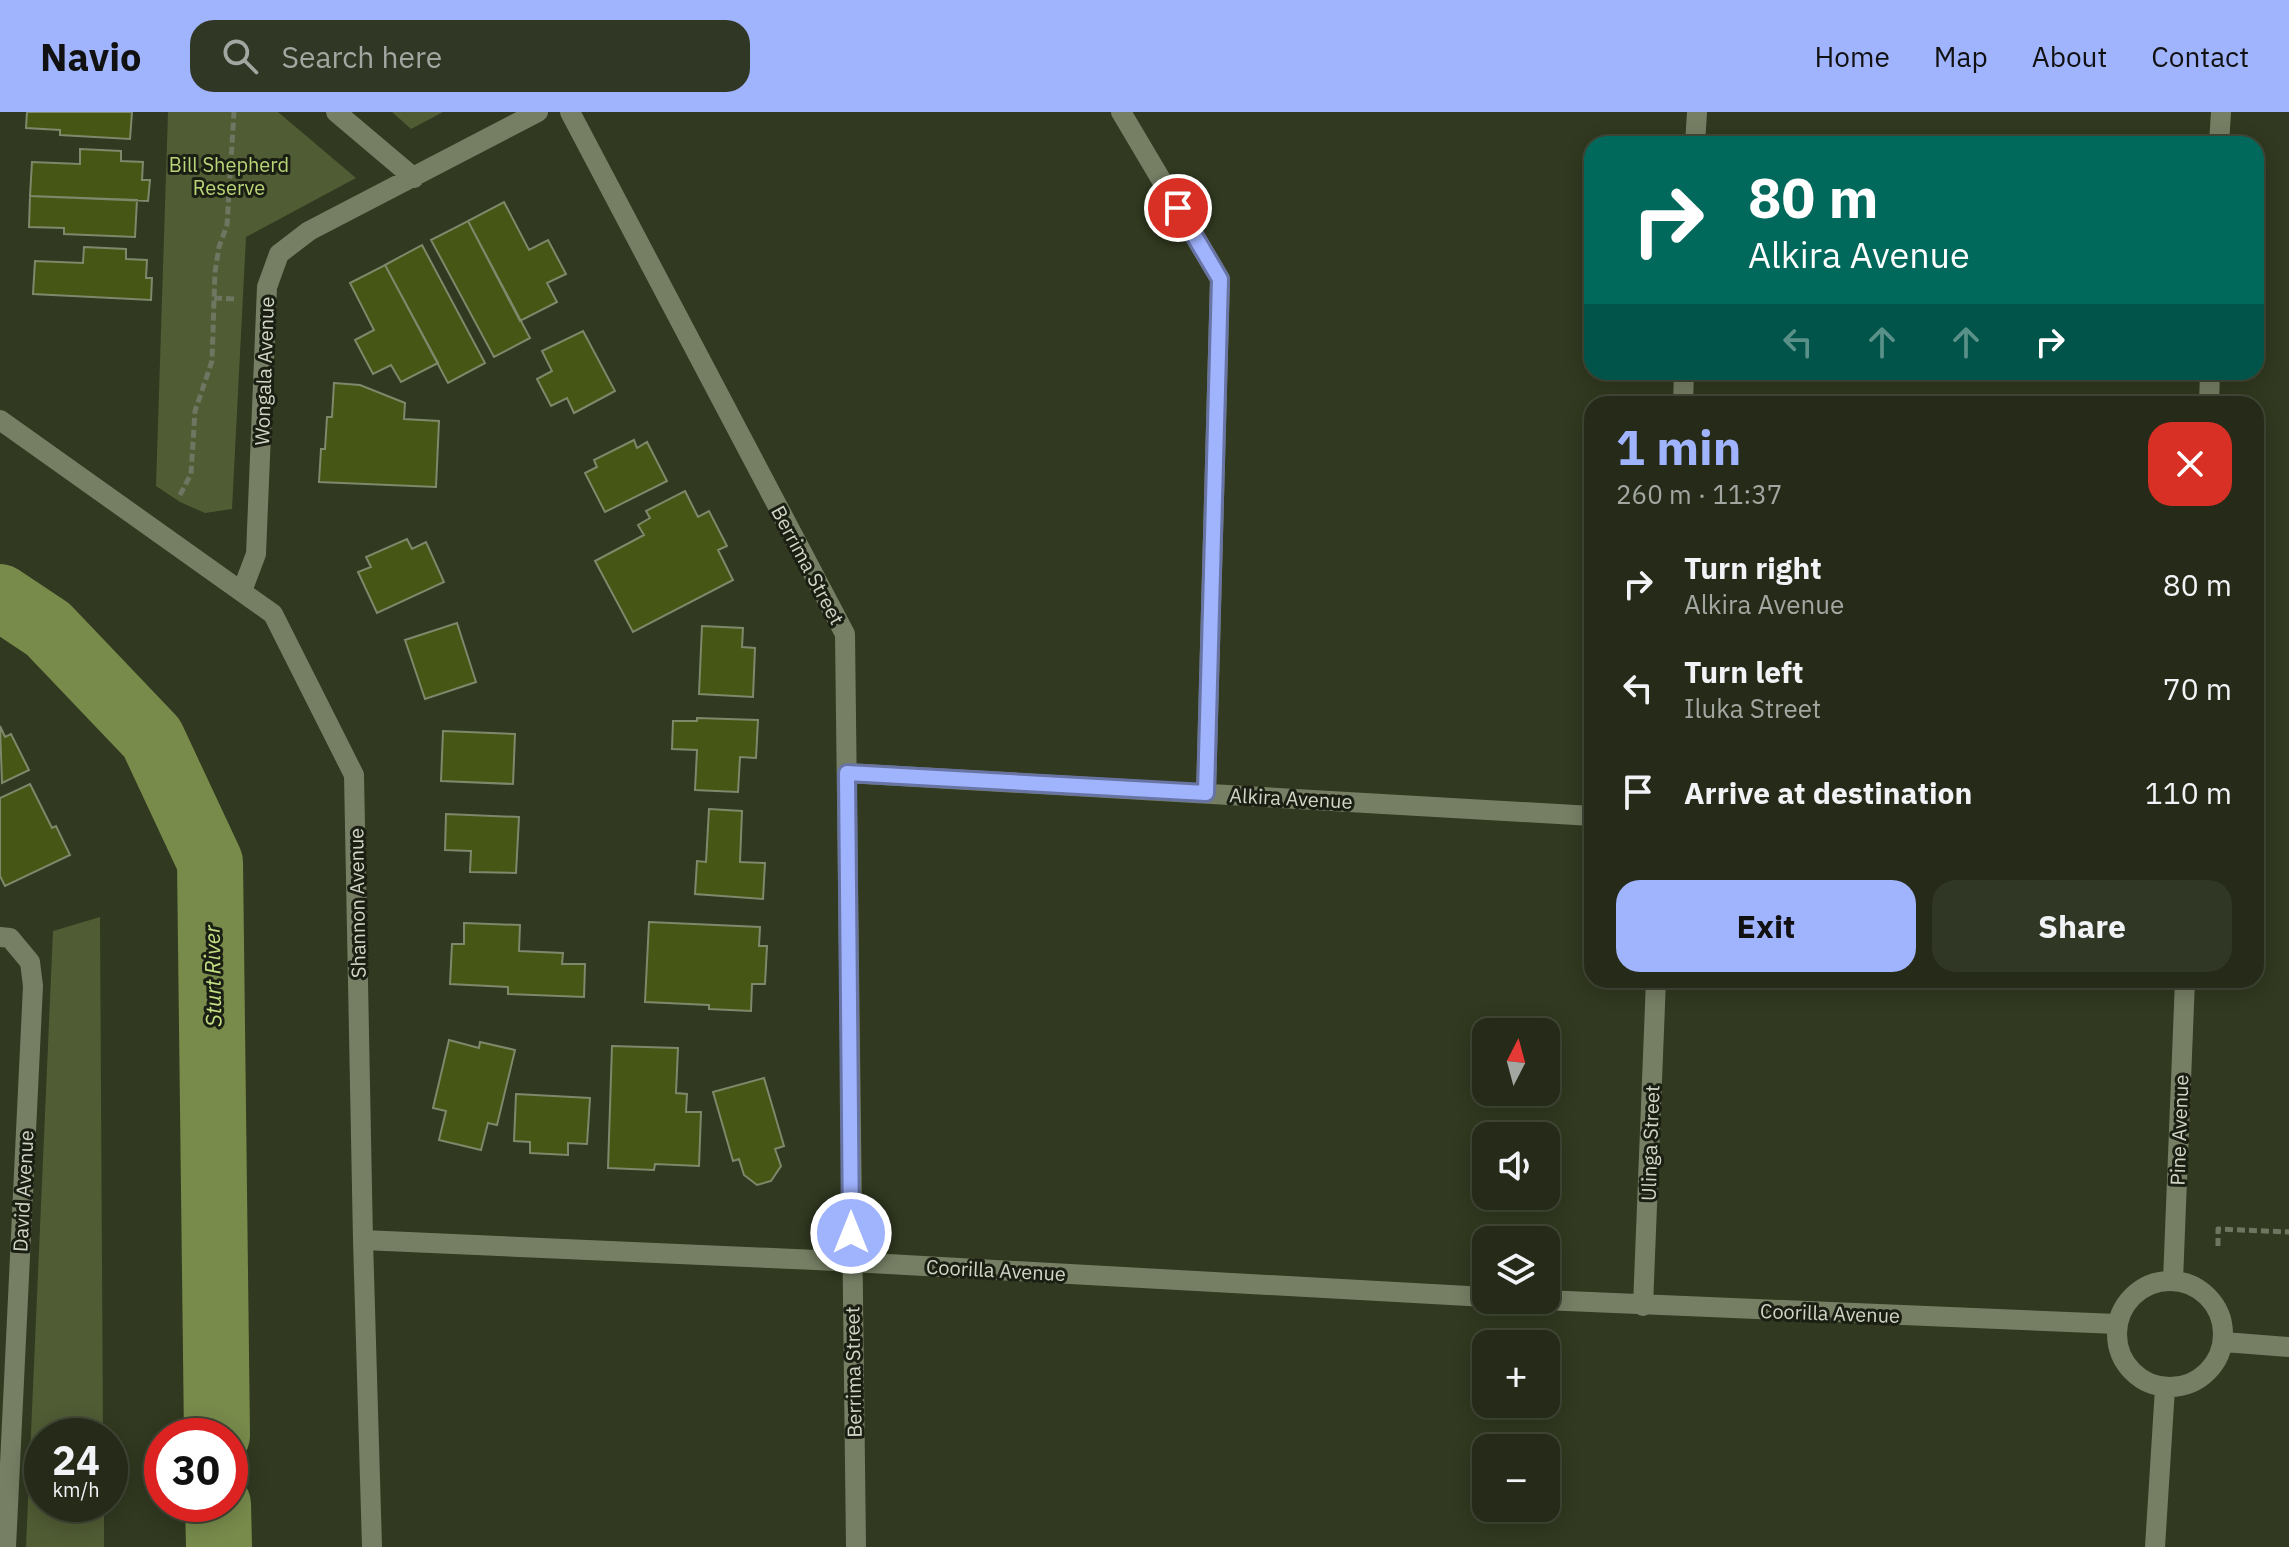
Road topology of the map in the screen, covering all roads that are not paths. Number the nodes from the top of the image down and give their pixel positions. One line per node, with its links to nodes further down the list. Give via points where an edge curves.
1 (336, 112): 9 (street)
2 (538, 112): 9 (street, Wongala Avenue)
3 (570, 112): 12 (street, Berrima Street, via 845,634)
4 (1121, 112): 13 (street, via 1220,279)
5 (1697, 112): 7 (street)
6 (2221, 112): 8 (street)
7 (1696, 136)
8 (2220, 136)
9 (414, 178): 11 (street, Wongala Avenue, via 309,231 279,254 267,287 256,554)
10 (0, 420): 11 (street, Shannon Avenue)
11 (242, 591): 18 (street, Shannon Avenue, via 273,614 354,775)
12 (847, 773): 13 (street, Alkira Avenue); 19 (street, Berrima Street)
13 (1206, 793): 14 (street, Alkira Avenue)
14 (1584, 816)
15 (5, 938): 28 (street, David Avenue, via 30,962 33,986)
16 (1656, 988): 23 (street, Ulinga Street)
17 (2185, 988): 20 (street, Pine Avenue)
18 (363, 1240): 19 (street, Coorilla Avenue); 29 (street, Shannon Avenue)
19 (852, 1262): 21 (street, Coorilla Avenue); 30 (street, Berrima Street)
20 (2173, 1281): 24 (street, via 2149,1284 2127,1301); 25 (street, via 2208,1295 2223,1322)
21 (1472, 1296)
22 (1560, 1301): 23 (street, Coorilla Avenue)
23 (1643, 1306): 24 (street, Coorilla Avenue)
24 (2117, 1324): 27 (street, via 2118,1348 2135,1375)
25 (2224, 1342): 26 (street); 27 (street, via 2213,1368 2192,1384)
26 (2289, 1347)
27 (2165, 1388): 31 (street)
28 (6, 1547)
29 (372, 1547)
30 (856, 1547)
31 (2155, 1547)

